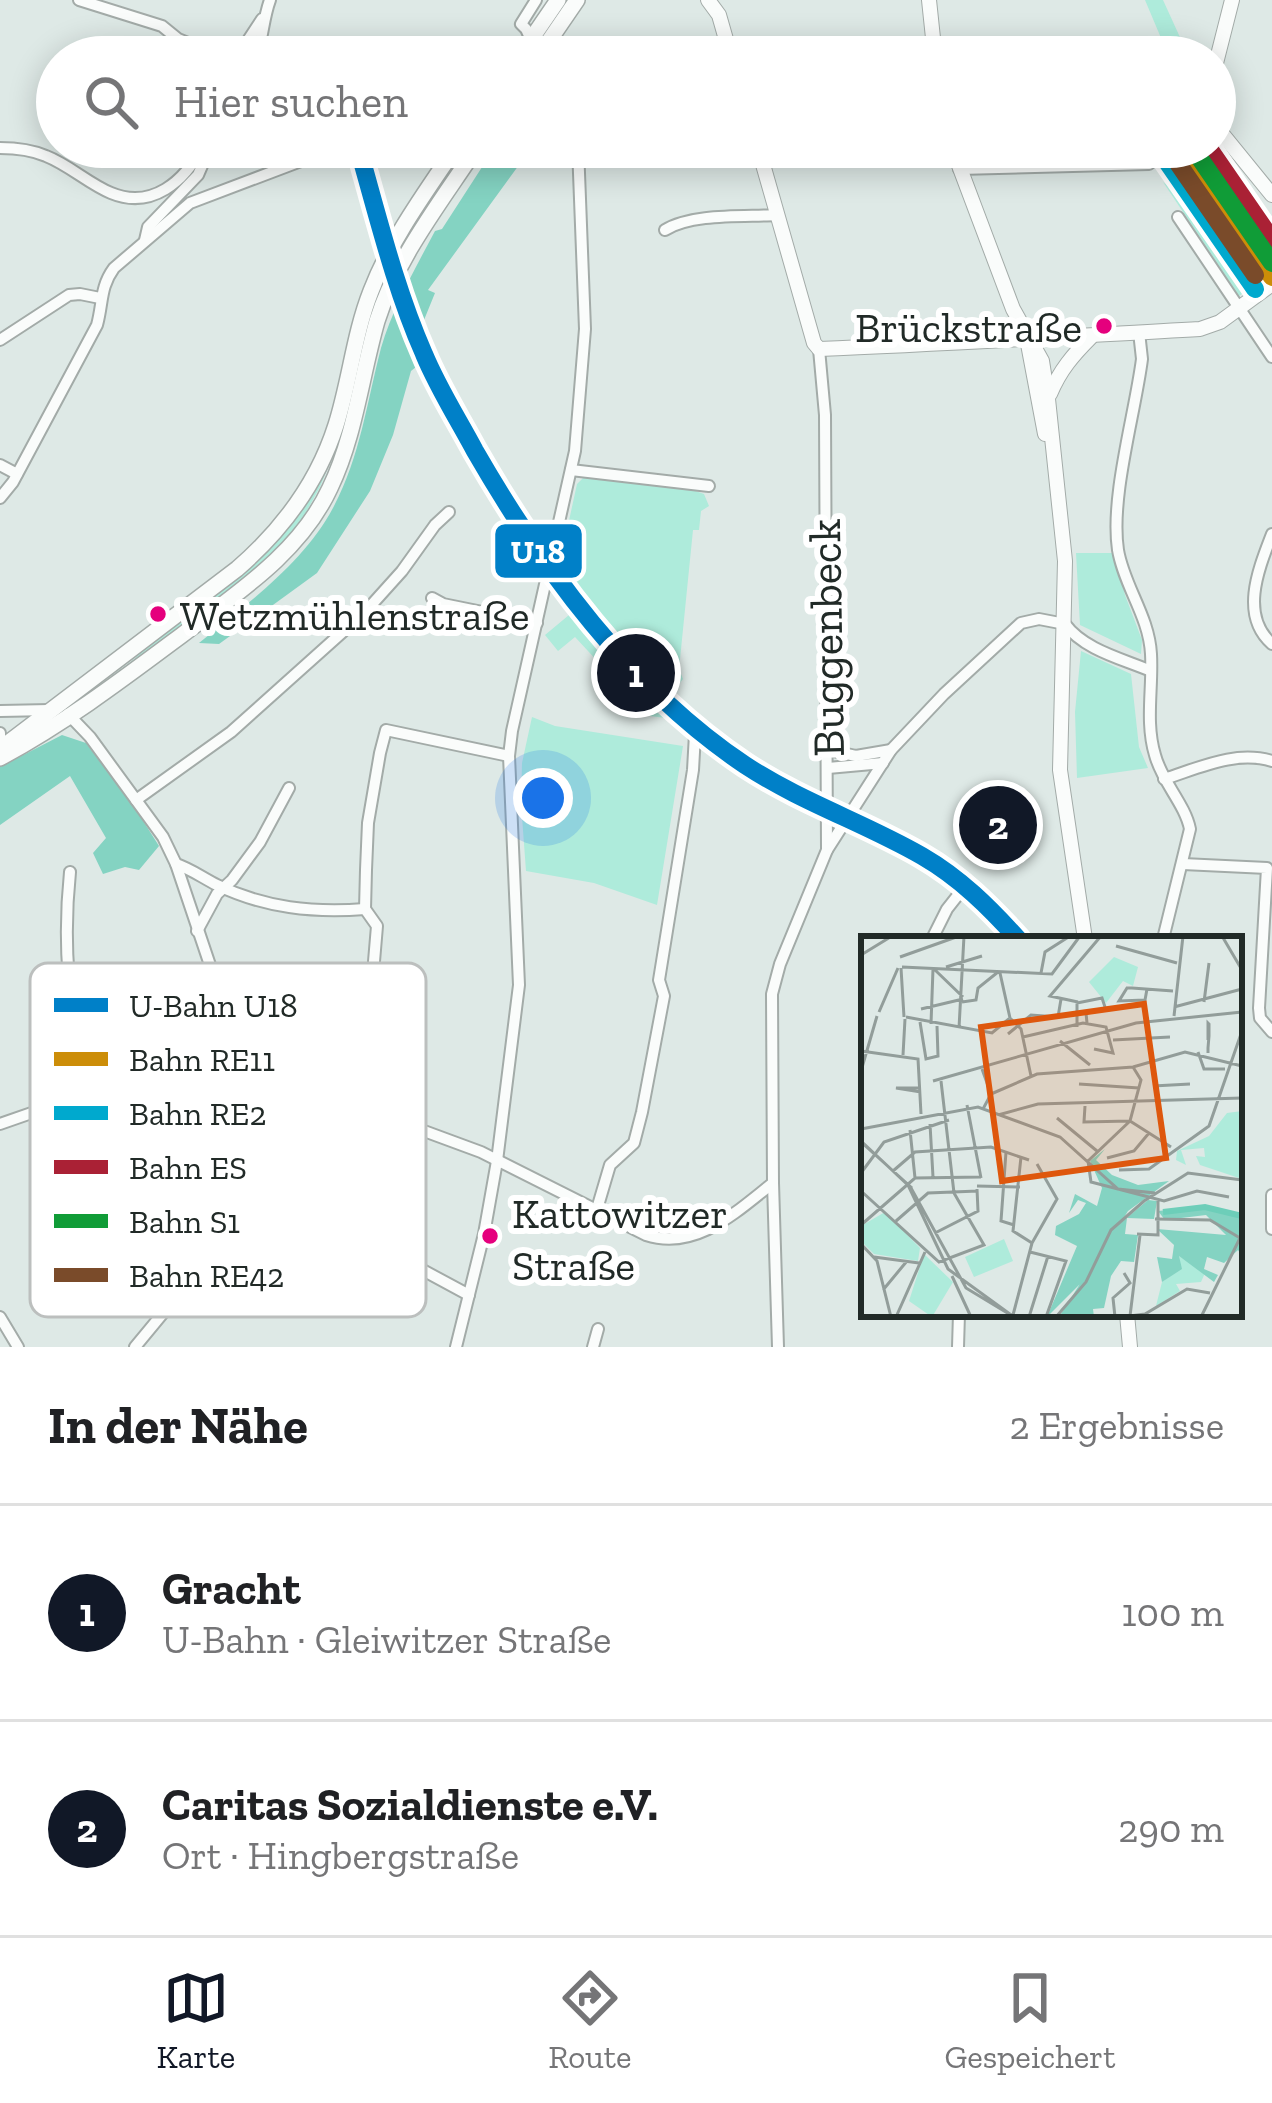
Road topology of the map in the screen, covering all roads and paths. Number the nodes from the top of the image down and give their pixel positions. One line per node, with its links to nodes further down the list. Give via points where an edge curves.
1 (79, 0): 10 (street)
2 (270, 0): 9 (street)
3 (536, 0): 13 (street, via 520,24)
4 (557, 0): 14 (main road)
5 (577, 0): 15 (main road)
6 (928, 0): 17 (street)
7 (1232, 0): 18 (street)
8 (716, 2): 16 (street)
9 (264, 16): 11 (street); 12 (street)
10 (174, 36)
11 (248, 36)
12 (262, 36)
13 (529, 36)
14 (544, 36)
15 (550, 36)
16 (725, 36)
17 (932, 36)
18 (1223, 36)
19 (0, 148): 21 (street)
20 (1236, 151): 32 (street)
21 (36, 153)
22 (67, 168): 23 (street, via 110,193 136,197 168,188)
23 (191, 168)
24 (200, 168): 36 (street, via 148,227)
25 (282, 168): 36 (street, via 190,203)
26 (442, 168): 61 (main road, via 377,276 336,426 289,515 237,569)
27 (462, 168): 61 (main road, via 399,268 378,318 344,455 317,512 249,584)
28 (579, 168): 49 (street, via 585,329)
29 (764, 168): 33 (street, Buggenbeck)
30 (997, 168): 31 (street)
31 (959, 169): 42 (street)
32 (1272, 195)
33 (777, 215): 35 (street, via 693,220); 44 (street, Buggenbeck)
34 (1178, 217): 39 (street)
35 (665, 230)
36 (145, 241): 38 (street, via 105,280)
37 (1266, 289): 39 (street)
38 (100, 298): 43 (street, via 69,296); 50 (street, via 98,325)
39 (1240, 308): 40 (street, via 1210,327); 45 (street)
40 (1139, 332): 41 (street); 59 (street, via 1140,375 1116,520)
41 (1091, 337): 42 (street); 46 (street, via 1062,368)
42 (1028, 339): 44 (street); 46 (street, via 1042,362); 48 (street)
43 (0, 340)
44 (819, 349): 63 (street, Buggenbeck)
45 (1272, 357)
46 (1048, 399): 48 (street)
47 (0, 465): 50 (street)
48 (1054, 466): 57 (street)
49 (571, 470): 51 (street); 56 (street)
50 (17, 474): 52 (street)
51 (709, 487)
52 (0, 497)
53 (449, 512): 72 (street, via 366,611 231,732)
54 (1272, 534): 58 (street, via 1255,599 1257,625)
55 (432, 598): 56 (street)
56 (537, 623): 66 (street)
57 (1065, 624): 59 (street, via 1089,644); 64 (street, via 1021,622); 83 (street, via 1060,770)
58 (1272, 644)
59 (1151, 671): 70 (street, via 1152,742)
60 (0, 711): 61 (street)
61 (63, 712): 65 (main road); 72 (street)
62 (695, 734): 95 (street, via 643,1112 634,1143 610,1165)
63 (827, 750): 64 (street); 69 (street, Buggenbeck)
64 (891, 750): 68 (street)
65 (0, 753)
66 (509, 756): 80 (street, via 386,730 368,824); 92 (street, via 519,986)
67 (1272, 761): 70 (street, via 1236,756)
68 (883, 763): 69 (street); 73 (street)
69 (828, 768): 73 (street, Buggenbeck)
70 (1164, 779): 75 (street, via 1190,824)
71 (289, 788): 78 (street)
72 (136, 800): 74 (street)
73 (827, 850): 93 (street, Buggenbeck, via 772,994)
74 (176, 864): 78 (street); 81 (street)
75 (1183, 864): 76 (street); 84 (street)
76 (1269, 869): 88 (street, via 1259,1007)
77 (70, 872): 85 (street)
78 (225, 888): 80 (street, via 285,908); 81 (street)
79 (962, 890): 82 (street)
80 (365, 909): 87 (street, via 377,926)
81 (197, 931): 86 (street)
82 (934, 936)
83 (1085, 936)
84 (1164, 936)
85 (70, 963)
86 (209, 963)
87 (374, 963)
88 (1272, 1032)
89 (30, 1113): 90 (street)
90 (0, 1124)
91 (426, 1133): 92 (street)
92 (497, 1160): 95 (street); 98 (street)
93 (773, 1183): 95 (street, via 733,1214 677,1240 646,1235); 108 (street, Buggenbeck)
94 (1272, 1195): 96 (street)
95 (597, 1209)
96 (1272, 1229)
97 (426, 1272): 98 (street)
98 (469, 1295): 106 (street)
99 (0, 1317): 104 (street)
100 (161, 1317): 105 (street)
101 (959, 1317): 109 (street)
102 (1127, 1317): 110 (street)
103 (598, 1329): 107 (street)
104 (18, 1347)
105 (136, 1347)
106 (456, 1347)
107 (593, 1347)
108 (778, 1347)
109 (958, 1347)
110 (1130, 1347)

